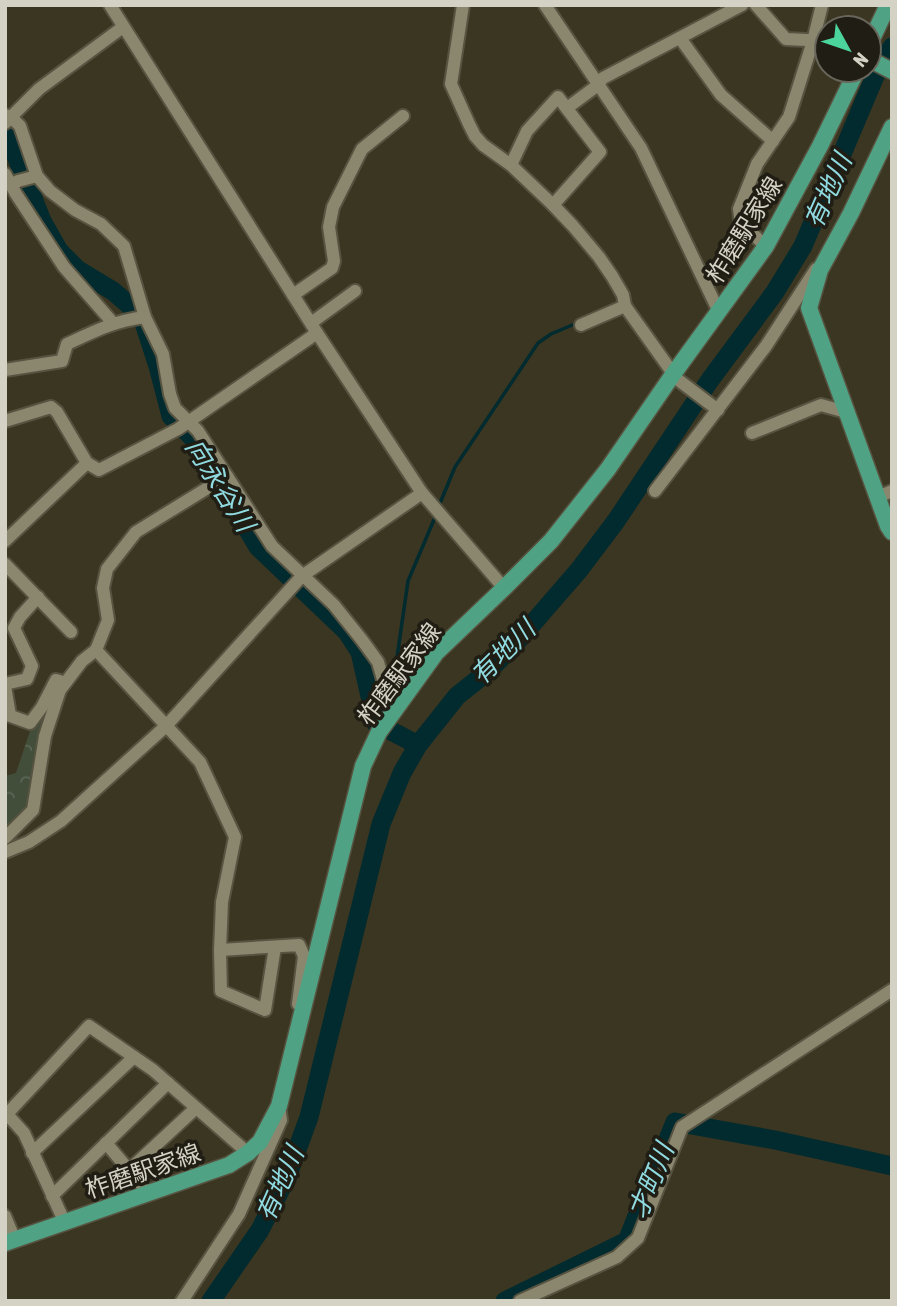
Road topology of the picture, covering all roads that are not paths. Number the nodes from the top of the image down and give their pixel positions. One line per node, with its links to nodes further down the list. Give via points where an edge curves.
1 (110, 5): 6 (street)
2 (463, 5): 16 (street, via 451,84 475,135)
3 (545, 5): 9 (street)
4 (742, 5): 7 (street)
5 (757, 5): 8 (street, via 786,39)
6 (124, 27): 13 (street, via 39,89); 23 (street)
7 (680, 38): 9 (street); 15 (street, via 721,95)
8 (813, 41): 15 (street, via 789,117)
9 (598, 83): 11 (street); 25 (street, via 642,148)
10 (850, 84): 20 (main road, 柞磨駅家線)
11 (567, 107): 16 (street, via 558,97 527,131); 19 (street, via 600,152)
12 (402, 116): 23 (street, via 362,149 333,207 329,227 332,268)
13 (7, 119): 17 (street, via 20,126)
14 (892, 127): 21 (main road)
15 (773, 141): 20 (street, via 757,164 739,209 741,224)
16 (511, 165): 19 (street)
17 (37, 176): 18 (street); 26 (street, via 50,191 101,224 124,246)
18 (11, 187): 27 (street, via 64,267)
19 (554, 205): 24 (street, via 599,257)
20 (766, 246): 25 (main road, 柞磨駅家線)
21 (820, 270): 32 (main road, via 809,308); 33 (street, via 816,269)
22 (355, 291): 29 (street)
23 (293, 295): 29 (street)
24 (625, 306): 28 (street); 31 (street)
25 (719, 312): 31 (main road, 柞磨駅家線)
26 (145, 317): 27 (street); 35 (street, via 163,354 170,394)
27 (118, 321): 30 (street, via 67,344 62,361)
28 (581, 325)
29 (314, 328): 35 (street); 40 (street)
30 (5, 370)
31 (676, 376): 33 (street); 46 (main road, 柞磨駅家線, via 551,541)
32 (843, 404): 36 (street, via 821,405); 41 (main road)
33 (718, 410): 39 (street)
34 (5, 421): 37 (street, via 51,407)
35 (184, 425): 37 (street, via 99,470); 38 (street, via 198,431)
36 (752, 433)
37 (87, 463): 43 (street)
38 (227, 477): 45 (street, via 272,546); 49 (street, via 136,532 107,569 103,588 108,620)
39 (655, 491)
40 (422, 493): 45 (street); 46 (street)
41 (885, 494): 42 (main road)
42 (892, 532)
43 (5, 541)
44 (5, 564): 47 (street)
45 (302, 576): 52 (street, via 334,605 362,640 378,662 388,697); 54 (street)
46 (504, 588): 52 (main road, 柞磨駅家線, via 436,653)
47 (38, 597): 48 (street); 51 (street, via 14,628 32,666 27,679)
48 (71, 632)
49 (96, 650): 50 (street); 54 (street)
50 (65, 682): 53 (street, via 56,680 30,723); 55 (street, via 45,736 33,810)
51 (5, 685): 53 (street)
52 (397, 706): 60 (main road, 柞磨駅家線, via 363,766)
53 (8, 714)
54 (166, 726): 56 (street, via 61,821); 58 (street, via 200,762 235,837 222,902)
55 (5, 838)
56 (5, 852)
57 (275, 947): 58 (street); 58 (street, via 265,1010 221,991); 60 (street, via 299,945 304,956)
58 (219, 950)
59 (892, 990): 76 (street, via 682,1127 638,1238 617,1258)
60 (299, 1026): 63 (main road, 柞磨駅家線)
61 (134, 1057): 62 (street); 65 (street, via 89,1026); 67 (street)
62 (168, 1083): 64 (street); 66 (street)
63 (279, 1106): 68 (main road, 柞磨駅家線, via 260,1142); 75 (street, via 281,1120 239,1214)
64 (196, 1108): 68 (street); 69 (street)
65 (6, 1113): 67 (street, via 24,1133)
66 (106, 1143): 69 (street); 71 (street)
67 (32, 1153): 71 (street)
68 (248, 1153): 70 (main road, 柞磨駅家線, via 229,1165)
69 (129, 1171): 70 (street)
70 (147, 1194): 73 (main road, 柞磨駅家線)
71 (52, 1196): 73 (street)
72 (5, 1216): 74 (street)
73 (65, 1223): 74 (main road, 柞磨駅家線)
74 (10, 1242)
75 (182, 1301)
76 (520, 1301)

